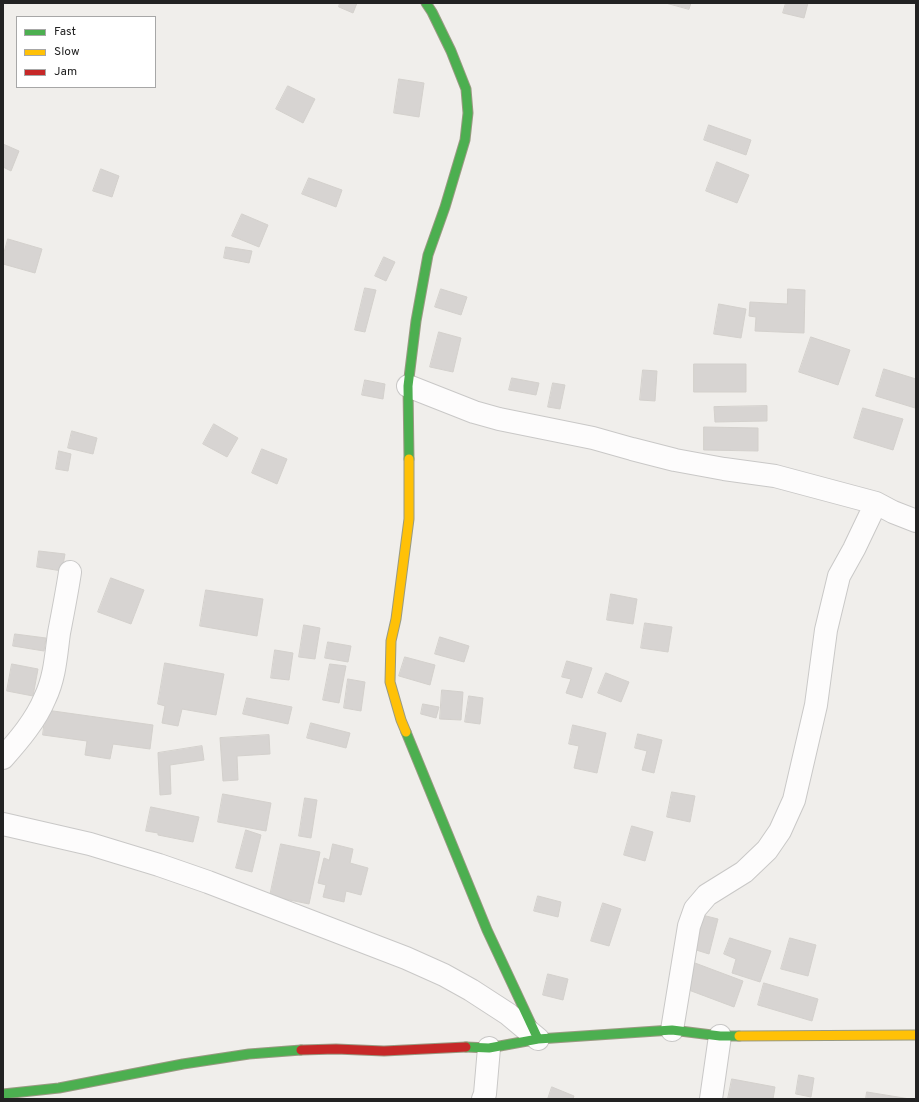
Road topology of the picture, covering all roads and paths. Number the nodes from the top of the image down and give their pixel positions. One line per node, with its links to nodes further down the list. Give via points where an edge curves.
1 (426, 3): 2 (street, via 452,51 466,89 468,113 465,140 428,255)
2 (408, 386): 3 (street, via 499,419 592,438 675,460 775,476); 11 (street, via 409,519 391,641 390,682 401,720 487,930)
3 (876, 503): 4 (street); 8 (street, via 839,576 826,630 816,705 794,800 780,831 767,850 744,872 707,895 695,909 689,926)
4 (916, 521)
5 (70, 572): 6 (street, via 53,675 45,699 23,734)
6 (3, 758)
7 (3, 824): 11 (street, via 90,844 159,865 406,958 471,990 508,1014)
8 (672, 1030): 10 (street); 11 (street)
9 (916, 1035): 10 (street)
10 (720, 1036): 15 (street)
11 (538, 1039): 12 (street)
12 (489, 1048): 13 (street, via 460,1046 384,1051 336,1049 250,1054 59,1088); 14 (street)
13 (3, 1094)
14 (483, 1099)
15 (711, 1099)

